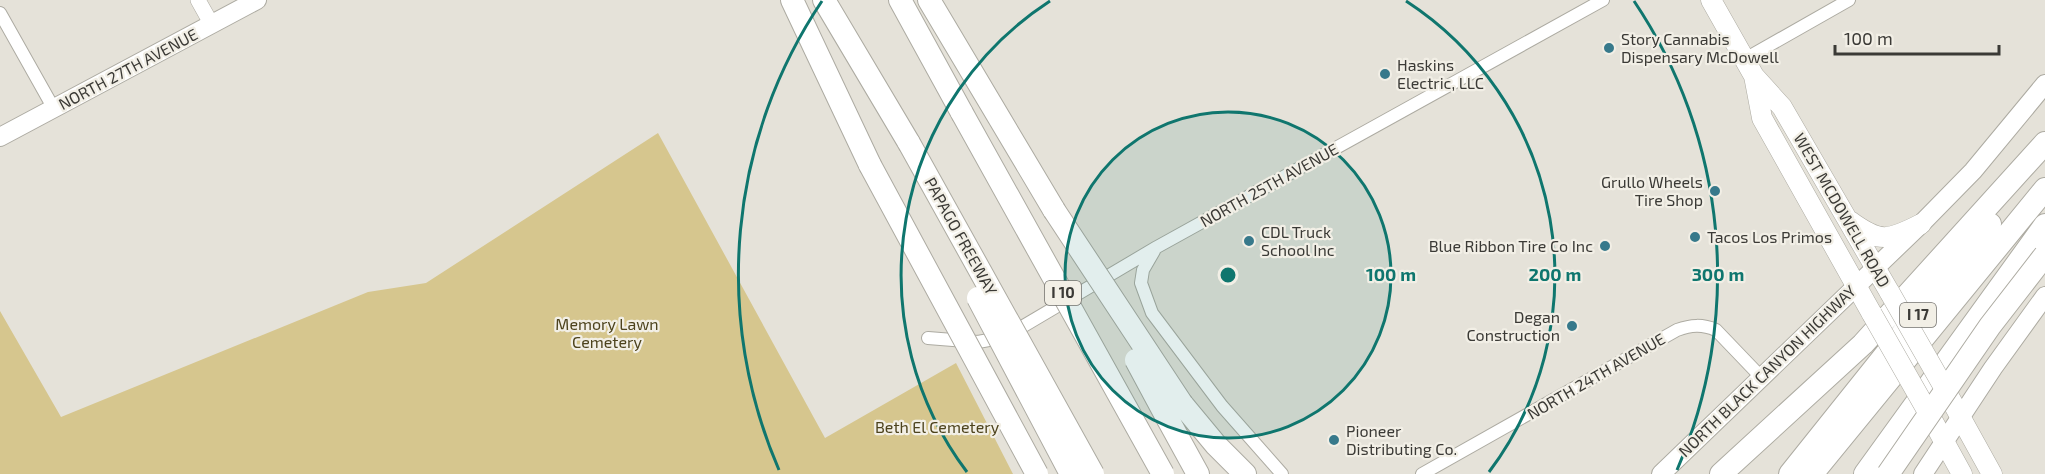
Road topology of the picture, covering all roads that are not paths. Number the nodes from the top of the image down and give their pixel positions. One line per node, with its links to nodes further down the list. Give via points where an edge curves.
1 (198, 0): 11 (street)
2 (257, 0): 11 (main road, NORTH 27TH AVENUE)
3 (792, 0): 35 (highway, bridge, via 870,165)
4 (900, 0): 38 (highway, I 10, bridge)
5 (929, 0): 31 (highway, bridge)
6 (1603, 0): 24 (street, NORTH 25TH AVENUE)
7 (1711, 0): 12 (main road, WEST MCDOWELL ROAD)
8 (1849, 0): 12 (street)
9 (825, 1): 17 (highway, PAPAGO FREEWAY)
10 (0, 13): 14 (street)
11 (212, 25): 14 (main road, NORTH 27TH AVENUE)
12 (1749, 67): 21 (main road, WEST MCDOWELL ROAD, via 1782,107); 27 (main road, WEST MCDOWELL ROAD, via 1762,118)
13 (2045, 84): 22 (main road, NORTH BLACK CANYON HIGHWAY, via 1973,171)
14 (54, 108): 15 (main road, NORTH 27TH AVENUE)
15 (0, 137)
16 (2045, 144): 33 (highway, via 1863,344)
17 (903, 146): 36 (highway, bridge); 37 (highway, PAPAGO FREEWAY, bridge)
18 (2045, 155): 46 (highway, I 17)
19 (2045, 189): 47 (highway)
20 (2045, 207): 48 (highway, I 17)
21 (1847, 218): 22 (main road, via 1883,238); 26 (main road, WEST MCDOWELL ROAD)
22 (1921, 225): 26 (main road, NORTH BLACK CANYON HIGHWAY)
23 (2045, 225): 49 (highway)
24 (1156, 248): 29 (street, NORTH 25TH AVENUE, via 1005,337 978,342); 41 (street, via 1143,270 1141,284 1152,313 1222,406)
25 (2045, 255): 50 (highway, bridge, via 1990,326)
26 (1875, 266): 27 (main road, NORTH BLACK CANYON HIGHWAY); 32 (main road, WEST MCDOWELL ROAD, bridge)
27 (1856, 285): 30 (main road, NORTH BLACK CANYON HIGHWAY); 34 (main road, WEST MCDOWELL ROAD, bridge)
28 (2045, 296): 32 (main road)
29 (928, 339)
30 (1762, 378): 42 (street, NORTH 24TH AVENUE, via 1716,330 1707,326 1687,327); 43 (main road, NORTH BLACK CANYON HIGHWAY)
31 (1174, 409): 39 (highway); 40 (highway)
32 (1961, 418): 34 (main road); 53 (main road, WEST MCDOWELL ROAD)
33 (1767, 430): 44 (highway); 45 (highway)
34 (1944, 443): 51 (main road); 52 (main road, WEST MCDOWELL ROAD)
35 (1037, 474)
36 (1071, 474)
37 (1094, 474)
38 (1163, 474)
39 (1198, 474)
40 (1245, 474)
41 (1282, 474)
42 (1422, 474)
43 (1661, 474)
44 (1706, 474)
45 (1721, 474)
46 (1790, 474)
47 (1812, 474)
48 (1824, 474)
49 (1865, 474)
50 (1888, 474)
51 (1923, 474)
52 (1962, 474)
53 (1992, 474)

